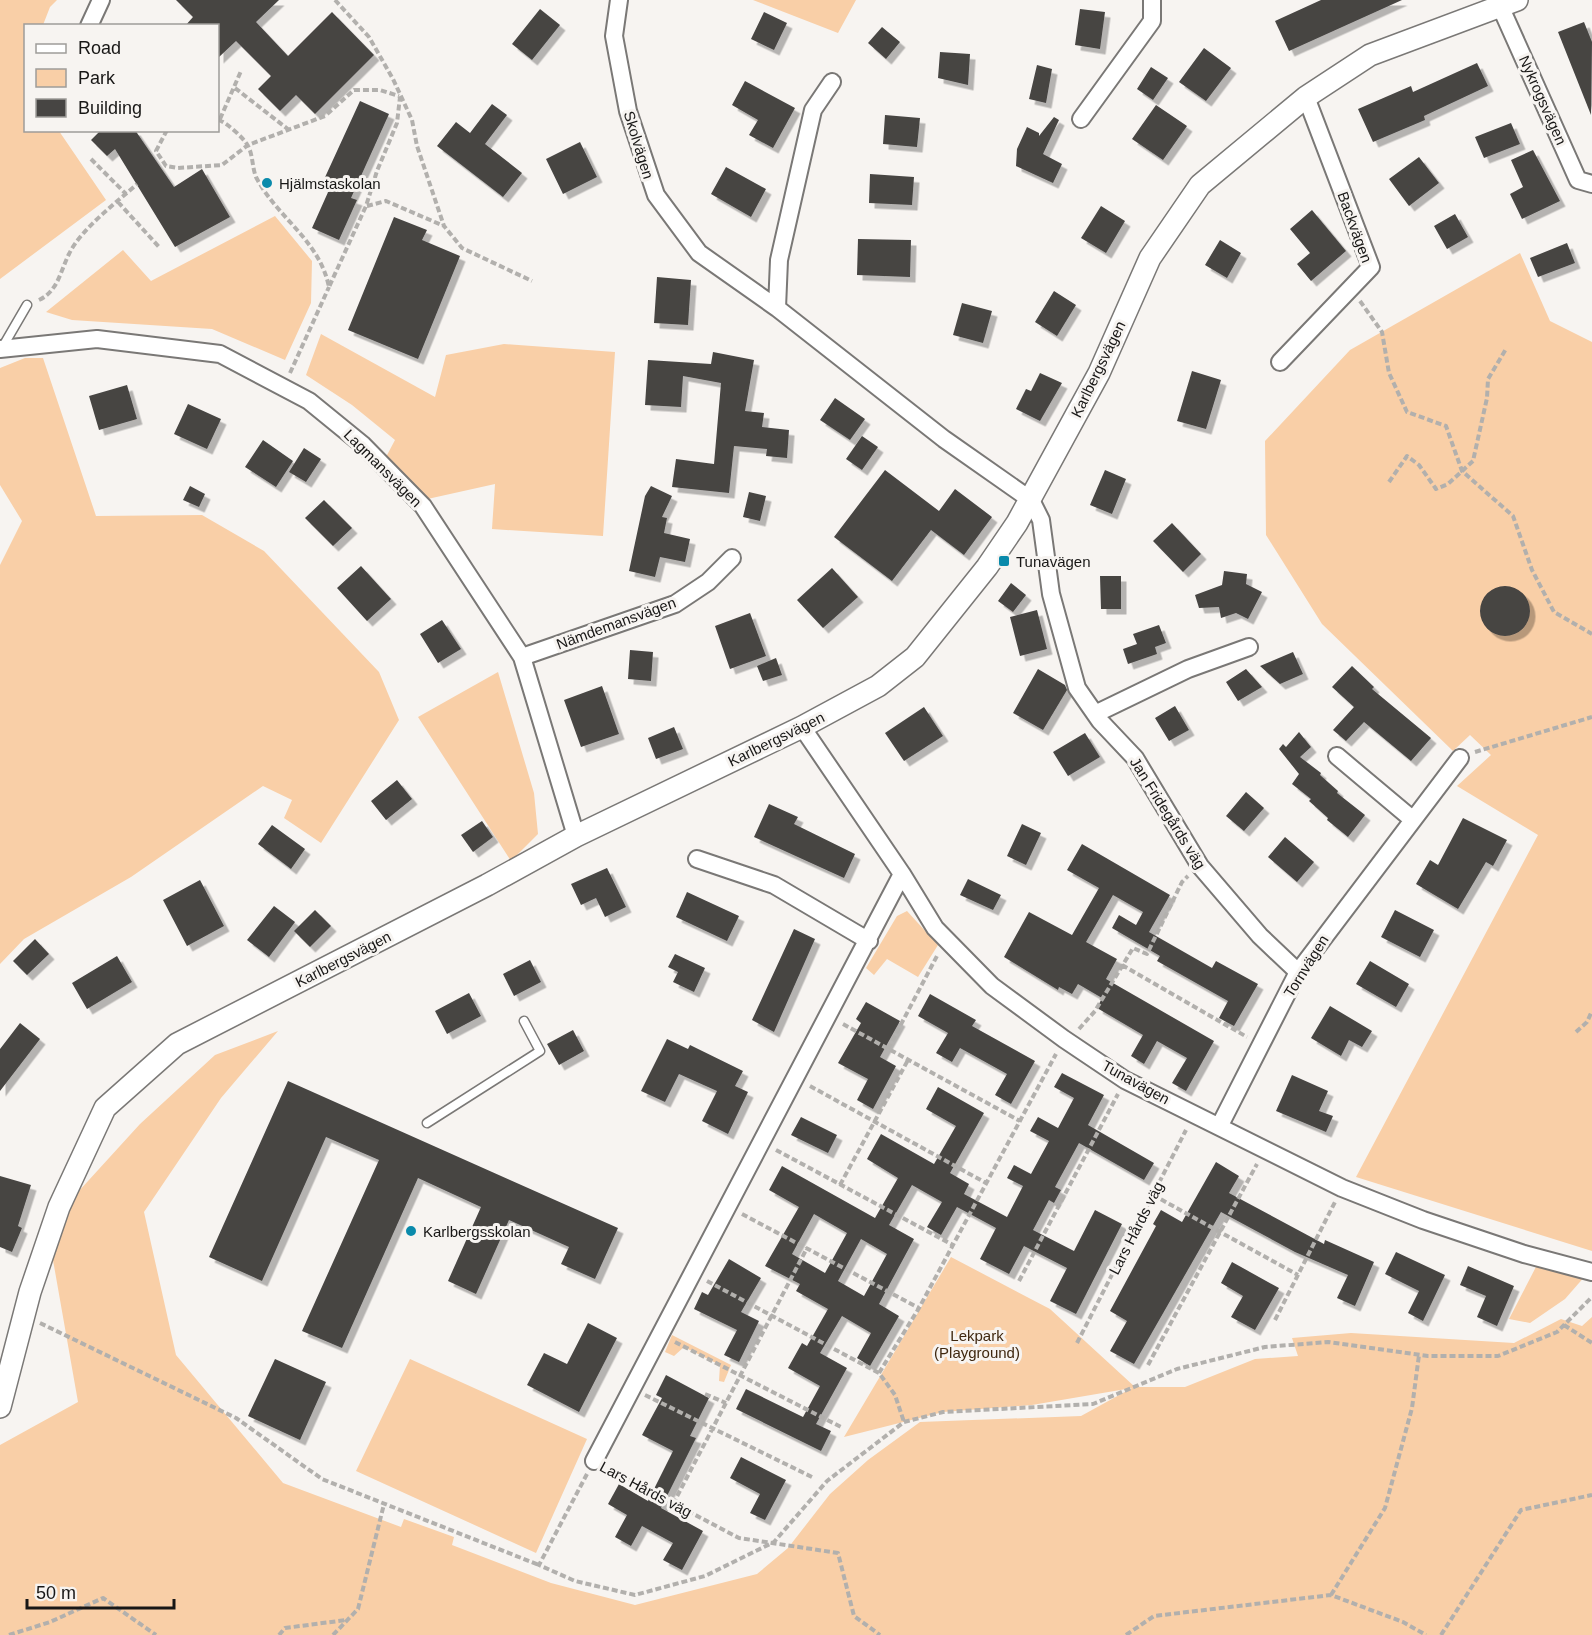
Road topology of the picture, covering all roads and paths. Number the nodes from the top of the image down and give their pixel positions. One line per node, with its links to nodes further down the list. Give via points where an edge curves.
1 (101, 0): 6 (street)
2 (335, 0): 10 (path, via 369,37)
3 (619, 0): 31 (street, Skolvägen, via 614,36 626,100 656,195 699,253)
4 (1152, 0): 13 (street, via 1152,21)
5 (1509, 4): 11 (street, Karlbergsvägen, via 1370,55); 21 (street, Nykrogsvägen, via 1578,180)
6 (90, 24)
7 (241, 71): 9 (path)
8 (832, 82): 31 (street, via 813,110 779,261)
9 (235, 88): 12 (path); 14 (path)
10 (400, 97): 14 (path, via 380,90 354,90 325,116); 24 (path, via 397,123); 25 (path, via 412,120)
11 (1306, 97): 29 (street, Backvägen, via 1371,267); 38 (street, Karlbergsvägen, via 1200,185 1156,248 1099,373)
12 (219, 119): 16 (path)
13 (1081, 119)
14 (289, 130): 16 (path)
15 (165, 132): 18 (path, via 156,151)
16 (248, 145): 18 (path, via 222,165); 28 (path, via 256,176 280,212 307,238)
17 (91, 159): 22 (path)
18 (166, 166): 19 (path)
19 (161, 168)
20 (137, 184): 22 (path)
21 (1592, 184)
22 (126, 194): 23 (path)
23 (118, 202): 26 (path); 30 (path, via 88,227 69,253 59,280 47,296)
24 (366, 206): 25 (path, via 386,201); 28 (path)
25 (444, 226): 27 (path, via 462,248)
26 (160, 248)
27 (532, 281)
28 (329, 287): 35 (path)
29 (1351, 288): 34 (street, Backvägen); 36 (path, via 1382,332 1389,373 1407,412 1446,426)
30 (27, 305): 32 (lane)
31 (777, 308): 38 (street, Skolvägen)
32 (1, 349): 35 (street, Lagmansvägen, via 97,339 220,354)
33 (1506, 349): 36 (path, via 1488,379 1473,461)
34 (1280, 362)
35 (282, 387): 42 (street, Lagmansvägen, via 309,401 363,445 423,506)
36 (1462, 471): 37 (path, via 1436,489 1419,465 1407,456); 40 (path, via 1513,516 1532,570 1554,612)
37 (1389, 482)
38 (1030, 501): 43 (street, Jan Fridegårds väg, via 1041,520 1051,594 1077,688); 45 (street, Karlbergsvägen, via 987,567 915,657 878,686)
39 (732, 558): 42 (street, Nämdemansvägen, via 708,582 675,604)
40 (1592, 634)
41 (1249, 647): 43 (street, via 1188,669)
42 (522, 657): 49 (street, Lagmansvägen)
43 (1095, 714): 51 (street, Jan Fridegårds väg, via 1135,758)
44 (1592, 717): 47 (path)
45 (802, 727): 49 (street, Karlbergsvägen); 52 (street, Tunavägen)
46 (1337, 756): 48 (street)
47 (1460, 758): 48 (street, Tornvägen)
48 (1412, 819): 56 (street, Tornvägen)
49 (576, 836): 89 (street, Karlbergsvägen, via 177,1044 105,1108 59,1207)
50 (697, 859): 54 (street, via 774,885)
51 (1200, 866): 55 (path, via 1182,882 1148,954 1133,948); 56 (street, Jan Fridegårds väg, via 1260,936)
52 (903, 874): 53 (street, Tunavägen, via 935,928); 54 (street, Lars Hårds väg)
53 (946, 939): 61 (street, Tunavägen, via 992,986); 63 (path)
54 (868, 941): 58 (street, Lars Hårds väg)
55 (1122, 965): 61 (path, via 1095,1011 1083,1026); 62 (path)
56 (1298, 972): 62 (street, Tornvägen)
57 (1592, 1011): 60 (path)
58 (829, 1016): 63 (path); 65 (street, Lars Hårds väg)
59 (524, 1021): 70 (lane, via 540,1051)
60 (1576, 1032)
61 (1064, 1039): 66 (street, Tunavägen); 69 (path)
62 (1261, 1045): 71 (street, Tornvägen)
63 (888, 1049): 64 (path)
64 (908, 1060): 68 (path); 69 (path)
65 (796, 1079): 68 (path); 72 (street, Lars Hårds väg)
66 (1125, 1080): 67 (street, Tunavägen); 85 (path)
67 (1194, 1113): 71 (street, Tunavägen); 77 (path, Lars Hårds väg)
68 (874, 1121): 74 (path); 75 (path)
69 (1020, 1121): 74 (path)
70 (427, 1123)
71 (1220, 1125): 73 (street, Tunavägen)
72 (762, 1143): 75 (path); 78 (street, Lars Hårds väg)
73 (1265, 1150): 76 (street, Tunavägen); 79 (path)
74 (986, 1183): 80 (path)
75 (840, 1185): 80 (path)
76 (1342, 1188): 82 (street, Tunavägen, via 1524,1254); 84 (path)
77 (1153, 1195): 79 (path); 93 (path, Lars Hårds väg)
78 (728, 1207): 81 (path); 83 (street, Lars Hårds väg)
79 (1220, 1232): 84 (path); 96 (path)
80 (953, 1245): 87 (path)
81 (807, 1248): 87 (path); 88 (path)
82 (1592, 1272)
83 (693, 1273): 88 (path); 92 (street, Lars Hårds väg)
84 (1298, 1275): 90 (path)
85 (1019, 1281)
86 (1592, 1297): 91 (path)
87 (919, 1308): 97 (path)
88 (772, 1315): 97 (path); 98 (path)
89 (25, 1316): 102 (street, Karlbergsvägen); 109 (path, via 236,1418 322,1479)
90 (1275, 1320)
91 (1564, 1325): 94 (path); 95 (path, via 1557,1332 1498,1356)
92 (660, 1335): 98 (path); 99 (street, Lars Hårds väg)
93 (1077, 1343)
94 (1592, 1343)
95 (1419, 1355): 103 (path, via 1328,1342 1265,1347 1177,1369 1092,1404 944,1412); 113 (path, via 1412,1408 1385,1508)
96 (1148, 1365)
97 (879, 1373): 103 (path, via 895,1395)
98 (740, 1376): 101 (path); 104 (path)
99 (632, 1389): 105 (path); 106 (street, Lars Hårds väg)
100 (705, 1394): 101 (path)
101 (726, 1403): 105 (path)
102 (0, 1407)
103 (904, 1422): 111 (path, via 826,1481)
104 (843, 1428)
105 (713, 1429): 107 (path); 110 (path)
106 (594, 1461): 110 (path, Lars Hårds väg); 112 (path)
107 (812, 1477)
108 (1592, 1495): 122 (path, via 1521,1510)
109 (384, 1504): 112 (path); 114 (path, via 358,1609)
110 (674, 1504): 111 (path, Lars Hårds väg, via 739,1538)
111 (774, 1542): 112 (path, via 705,1576 635,1595 575,1581); 119 (path, via 838,1552 854,1616)
112 (539, 1565)
113 (1330, 1595): 120 (path, via 1154,1616); 121 (path, via 1389,1616)
114 (347, 1620): 117 (path, via 285,1628); 118 (path)
115 (9, 1635): 116 (path, via 103,1598)
116 (156, 1635)
117 (279, 1635)
118 (333, 1635)
119 (880, 1635)
120 (1125, 1635)
121 (1426, 1635)
122 (1441, 1635)

